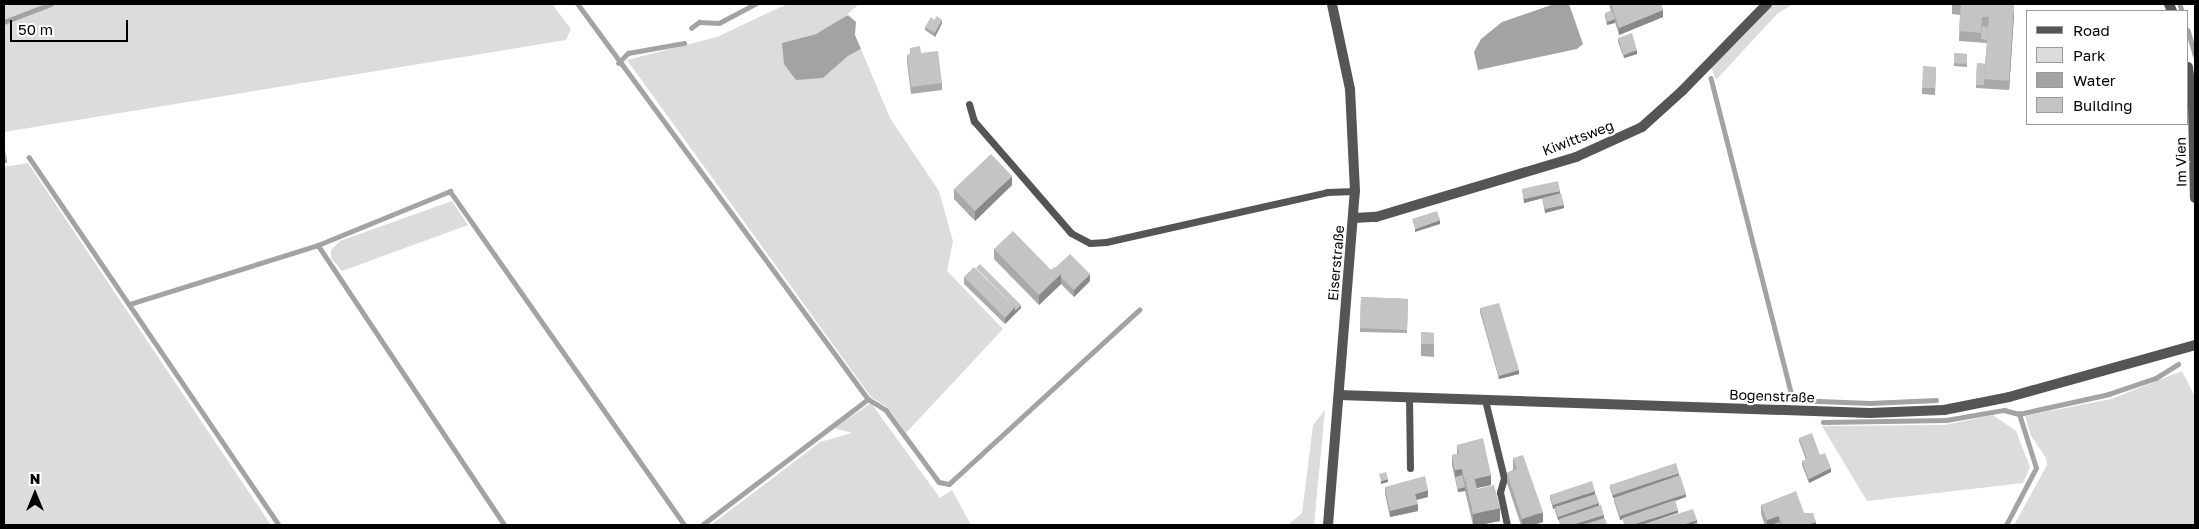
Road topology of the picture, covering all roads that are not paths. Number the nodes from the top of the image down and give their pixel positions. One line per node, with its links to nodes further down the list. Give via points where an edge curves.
1 (1332, 4): 5 (street, Eiserstraße, via 1350,89)
2 (1767, 4): 7 (street, Kiwittsweg, via 1682,92 1642,127 1576,157 1376,217)
3 (2189, 74): 6 (street, Im Vien, via 2194,106)
4 (969, 104): 5 (lane, via 974,121 1071,233 1090,243 1327,192)
5 (1355, 191): 7 (street, Eiserstraße)
6 (2195, 198)
7 (1354, 218): 9 (street, Eiserstraße)
8 (2195, 344): 11 (street, Bogenstraße, via 2008,398 1944,410 1870,413)
9 (1338, 395): 10 (street, Bogenstraße); 13 (street, Eiserstraße)
10 (1409, 398): 11 (street, Bogenstraße); 12 (lane)
11 (1485, 400): 14 (lane, via 1504,478 1500,492)
12 (1410, 468)
13 (1328, 525)
14 (1507, 525)

